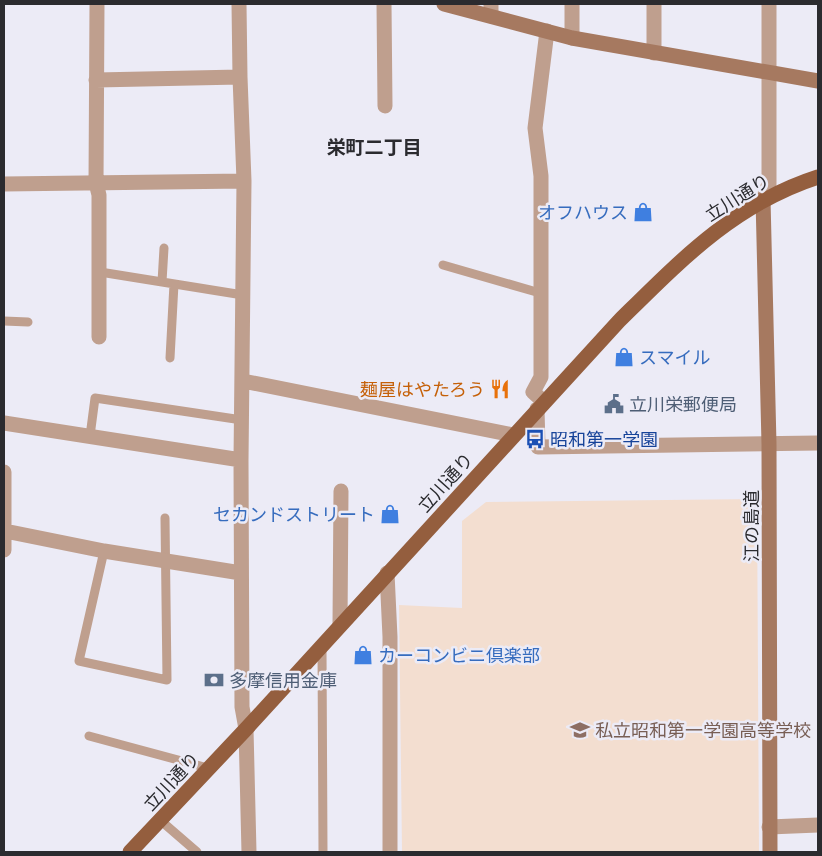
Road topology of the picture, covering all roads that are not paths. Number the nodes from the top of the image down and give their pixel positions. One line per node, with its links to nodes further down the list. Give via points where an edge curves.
1 (97, 4): 14 (street)
2 (239, 4): 13 (street)
3 (384, 4): 16 (street)
4 (444, 4): 8 (street)
5 (572, 4): 10 (street)
6 (654, 4): 11 (street)
7 (769, 4): 12 (street)
8 (491, 10): 9 (street)
9 (547, 31): 10 (street); 27 (street, via 535,128 541,176)
10 (572, 38): 11 (street)
11 (654, 53): 12 (street)
12 (770, 72): 15 (street); 21 (street, via 769,184)
13 (240, 77): 14 (street); 18 (street)
14 (96, 80): 19 (street)
15 (818, 80)
16 (385, 106)
17 (818, 177): 21 (main road, 立川通り)
18 (244, 182): 19 (street); 28 (street)
19 (96, 183): 20 (street); 24 (street)
20 (4, 184)
21 (764, 199): 34 (main road, 立川通り, via 732,219 666,275 618,321); 40 (street, 江の島道)
22 (164, 248): 25 (lane)
23 (443, 265): 27 (lane)
24 (100, 272): 25 (lane); 31 (street)
25 (162, 282): 26 (lane)
26 (174, 284): 28 (lane); 32 (lane)
27 (540, 293): 34 (street, via 541,377 533,392)
28 (242, 295): 33 (street)
29 (4, 321): 30 (lane)
30 (28, 322)
31 (99, 338)
32 (170, 358)
33 (243, 381): 35 (street); 37 (street)
34 (540, 406): 37 (main road, 立川通り); 40 (street, via 538,447)
35 (242, 420): 38 (lane, via 95,398); 41 (street)
36 (4, 423): 38 (street)
37 (513, 435): 50 (main road, 立川通り)
38 (90, 436): 41 (street)
39 (818, 443): 40 (street)
40 (769, 444): 58 (street, 江の島道)
41 (241, 460): 49 (street)
42 (4, 472): 45 (street)
43 (341, 491): 51 (street)
44 (165, 518): 48 (lane)
45 (5, 531): 46 (street); 47 (street)
46 (4, 550)
47 (104, 552): 48 (street); 48 (lane, via 80,661 167,680)
48 (166, 562): 49 (street)
49 (241, 573): 53 (street, via 242,707)
50 (387, 573): 51 (main road, 立川通り); 63 (street)
51 (340, 624): 52 (main road, 立川通り)
52 (322, 645): 53 (main road, 立川通り); 62 (lane)
53 (246, 729): 55 (main road, 立川通り); 59 (street)
54 (89, 736): 55 (lane)
55 (208, 768): 56 (main road, 立川通り)
56 (160, 820): 60 (main road, 立川通り); 61 (lane)
57 (818, 825): 58 (street)
58 (769, 827): 64 (street, 江の島道)
59 (248, 851)
60 (130, 852)
61 (197, 852)
62 (324, 852)
63 (390, 852)
64 (770, 852)

